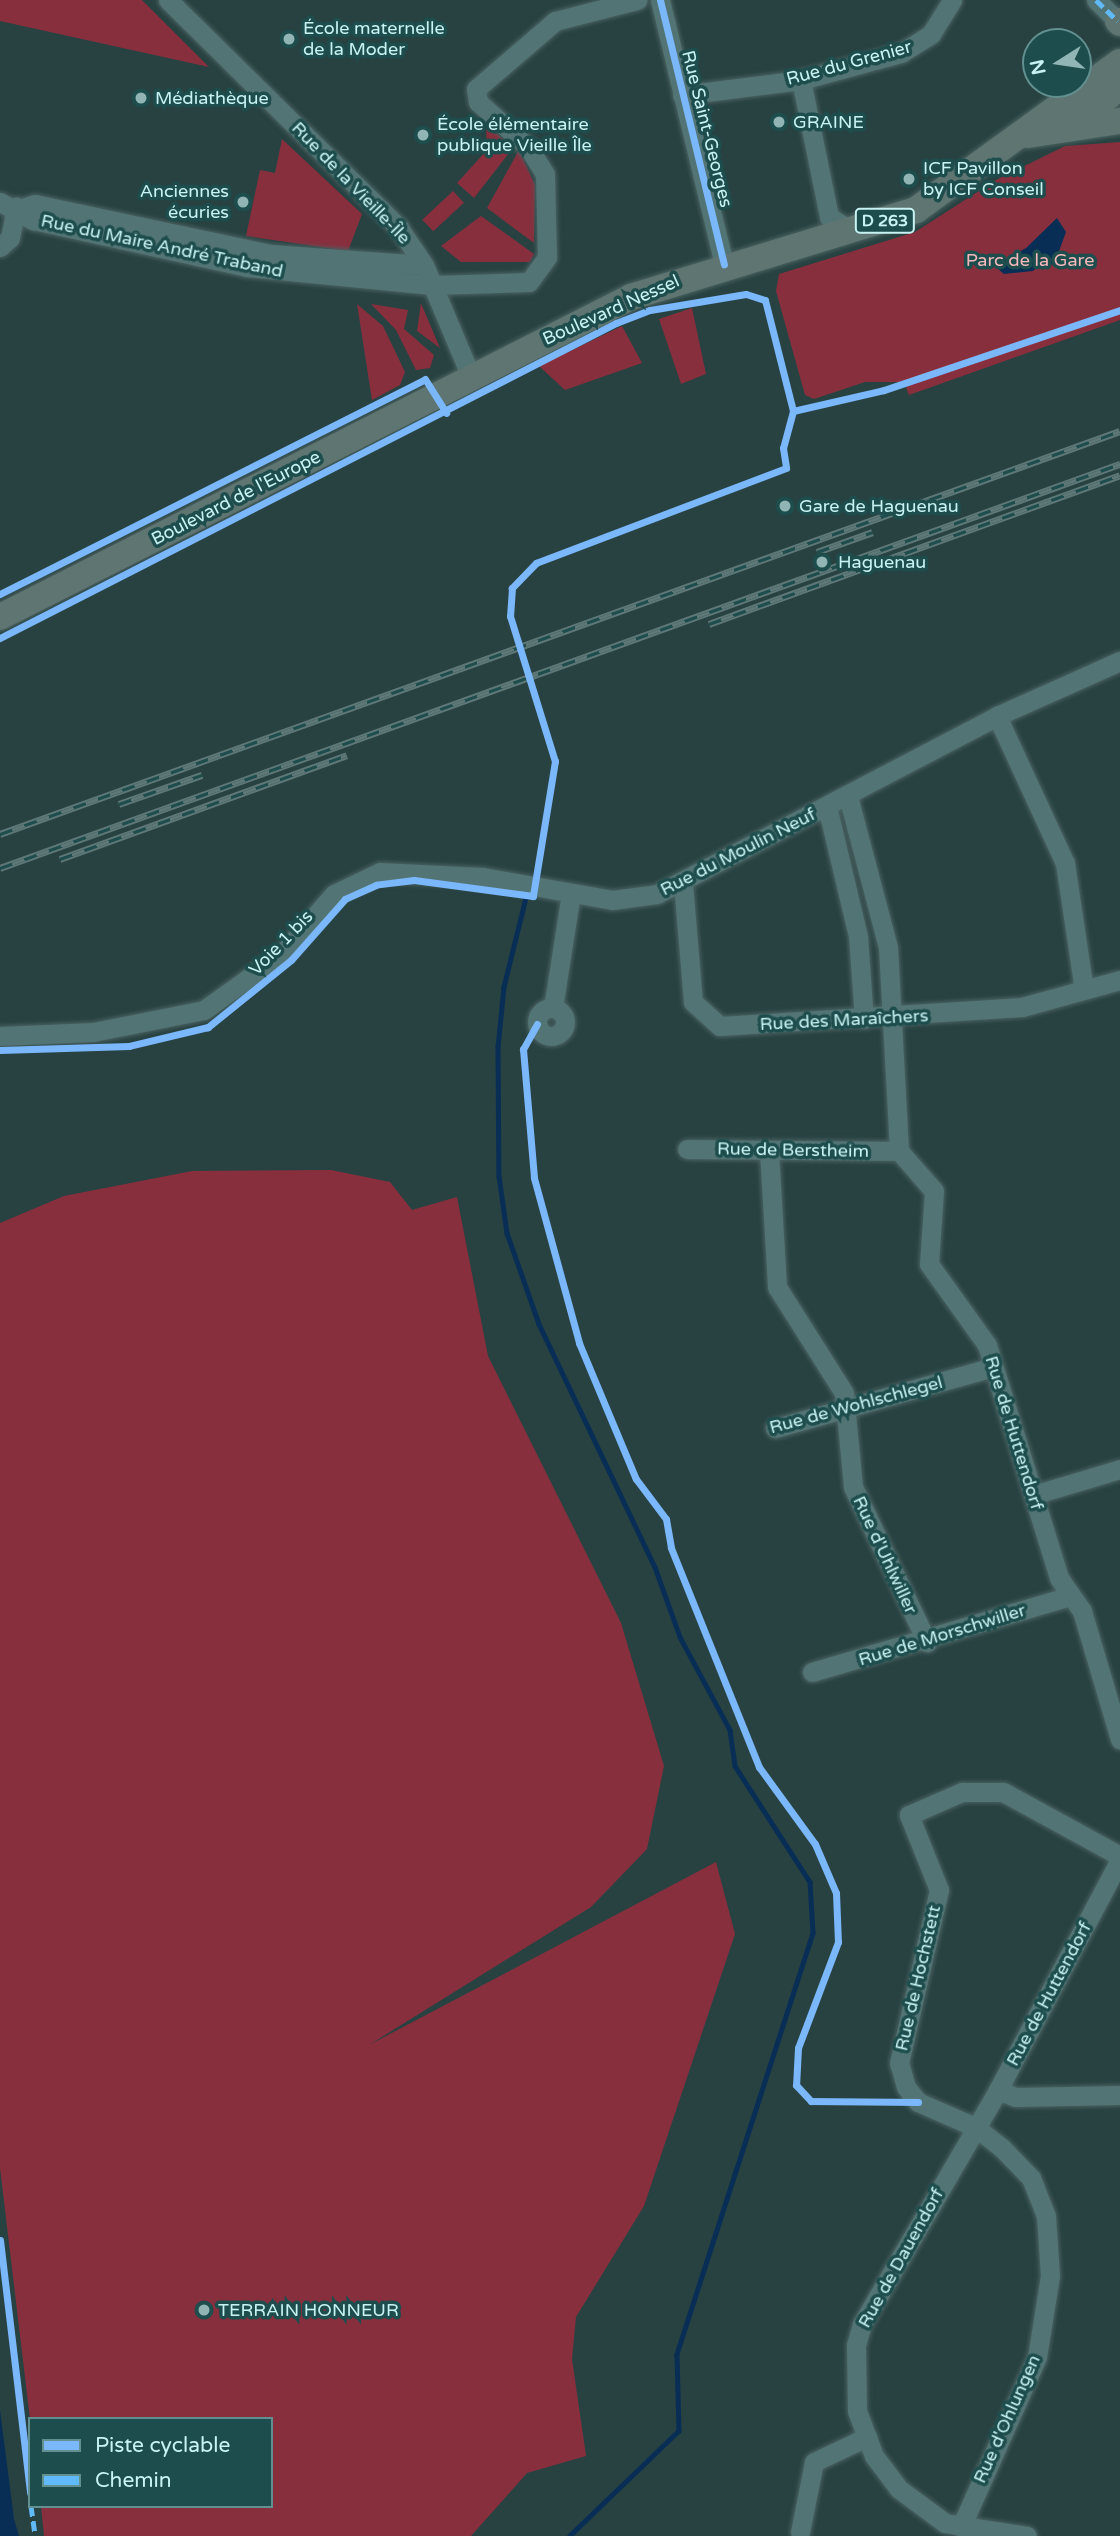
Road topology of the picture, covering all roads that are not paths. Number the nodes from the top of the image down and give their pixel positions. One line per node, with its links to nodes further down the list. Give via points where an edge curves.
1 (168, 0): 18 (street, Rue de la Vieille-Île, via 382,209)
2 (637, 0): 19 (street, Rue du Maire André Traband, via 555,21 476,89 481,106 528,147 545,173 548,235 541,271 523,284 459,280)
3 (660, 0): 10 (street, Rue Saint-Georges)
4 (952, 0): 8 (street, Rue du Grenier, via 922,43)
5 (1096, 0): 6 (street)
6 (1119, 22)
7 (1120, 62): 13 (main road, Boulevard Nessel / D 263)
8 (801, 80): 10 (street, Rue du Grenier); 15 (street, via 827,210)
9 (1120, 86): 12 (main road)
10 (682, 95): 17 (street, Rue Saint-Georges)
11 (1120, 121): 12 (main road)
12 (1076, 125): 13 (main road)
13 (1026, 135): 15 (main road, Boulevard Nessel / D 263, via 916,211)
14 (13, 206): 16 (street, via 10,238); 18 (street, Rue du Maire André Traband, via 35,204 271,254); 19 (street, Rue du Maire André Traband, via 33,219 247,267)
15 (852, 231): 17 (main road, Boulevard Nessel / D 263)
16 (0, 247)
17 (724, 264): 20 (main road, Boulevard Nessel / D 263, via 631,297)
18 (424, 265): 19 (street, Rue de la Vieille-Île)
19 (432, 285): 20 (street, Rue de la Vieille-Île)
20 (471, 377): 21 (main road, Boulevard de l'Europe / D 263)
21 (0, 617)
22 (1120, 661): 23 (street, Rue du Moulin Neuf)
23 (997, 716): 24 (street, Rue du Moulin Neuf); 31 (street, via 1065,863)
24 (848, 796): 25 (street, Rue du Moulin Neuf); 28 (street)
25 (827, 806): 26 (street, Rue du Moulin Neuf); 29 (street)
26 (682, 883): 27 (street, Rue du Moulin Neuf, via 626,900); 34 (street, Rue des Maraîchers, via 693,1002 708,1018 720,1026)
27 (571, 893): 32 (street); 35 (street, Rue du Moulin Neuf, via 419,870 372,874 334,894 282,954 204,1010 93,1032)
28 (881, 912): 29 (street); 33 (street)
29 (855, 918): 34 (street)
30 (1120, 980): 31 (street, Rue des Maraîchers)
31 (1084, 990): 33 (street, Rue des Maraîchers, via 1022,1007)
32 (553, 1008)
33 (891, 1018): 34 (street, Rue des Maraîchers); 38 (street)
34 (864, 1019)
35 (0, 1035)
36 (687, 1149): 37 (street, Rue de Berstheim)
37 (769, 1151): 38 (street, Rue de Berstheim); 40 (street, Rue d'Uhlwiller, via 777,1287)
38 (899, 1151): 39 (street, Rue de Huttendorf, via 934,1191 928,1254 933,1277 987,1345)
39 (993, 1367): 40 (street, Rue de Wohlschlegel); 43 (street, Rue de Huttendorf)
40 (849, 1408): 41 (street, Rue de Wohlschlegel); 45 (street, Rue d'Uhlwiller, via 853,1487)
41 (775, 1428)
42 (1120, 1469): 43 (street)
43 (1033, 1495): 44 (street, Rue de Huttendorf)
44 (1070, 1596): 45 (street, Rue de Morschwiller); 47 (street, Rue de Huttendorf, via 1082,1611)
45 (927, 1642): 46 (street, Rue de Morschwiller)
46 (812, 1672)
47 (1120, 1739)
48 (1120, 1858): 49 (street, Rue de Huttendorf); 51 (street, Rue de Hochstett, via 1003,1792 962,1792 909,1815 939,1890 898,2063 918,2102)
49 (998, 2090): 50 (street, via 1015,2096); 51 (street, Rue de Huttendorf)
50 (1120, 2095)
51 (975, 2127): 52 (street, Rue de Dauendorf, via 862,2323 854,2387); 53 (street, Rue d'Ohlungen, via 1031,2178 1046,2216 1051,2276 1037,2357)
52 (867, 2437): 53 (street, Rue de Dauendorf, via 899,2489 945,2523); 54 (street, via 814,2462)
53 (961, 2527): 55 (street, Rue de Dauendorf)
54 (800, 2532)
55 (1027, 2536)

